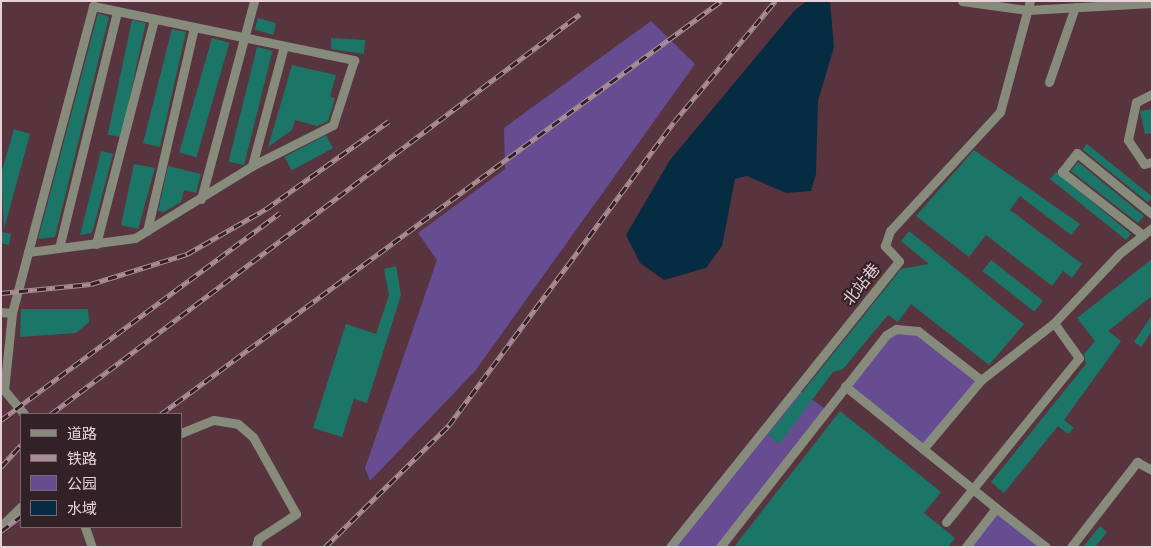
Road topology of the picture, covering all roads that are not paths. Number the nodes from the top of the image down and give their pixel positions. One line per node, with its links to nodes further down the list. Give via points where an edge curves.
1 (254, 1): 10 (street)
2 (962, 1): 5 (street)
3 (1113, 3): 4 (street); 6 (street)
4 (1152, 3)
5 (1029, 6): 6 (street); 41 (street, 北站巷, via 1000,112 890,231 885,246 899,261)
6 (1075, 8): 12 (street)
7 (117, 11): 8 (street); 22 (street); 23 (street, via 93,6)
8 (154, 19): 9 (street); 21 (street)
9 (194, 27): 10 (street); 19 (street)
10 (246, 38): 11 (street); 16 (street)
11 (284, 46): 15 (street); 15 (street, via 354,60 333,125)
12 (1049, 82)
13 (1152, 94): 14 (street, via 1136,102 1128,140 1144,164)
14 (1152, 162)
15 (252, 166): 16 (street)
16 (201, 200): 19 (street)
17 (1152, 214): 20 (street, via 1076,153 1062,172)
18 (1152, 228): 20 (street)
19 (147, 231): 21 (street, via 135,238)
20 (1143, 235): 26 (street)
21 (96, 244): 22 (street)
22 (59, 248): 23 (street)
23 (28, 252): 25 (street)
24 (1, 312): 25 (street)
25 (12, 313): 29 (street, via 4,390)
26 (1054, 323): 27 (street); 33 (street, via 1079,358)
27 (981, 380): 28 (street, via 918,331 896,329 886,335); 31 (street)
28 (846, 386): 31 (street); 42 (street)
29 (23, 413)
30 (182, 433): 40 (street, via 214,420 238,424 253,437 296,514 258,540)
31 (923, 449): 33 (street)
32 (1152, 470): 45 (street, via 1138,462)
33 (972, 489): 35 (street); 36 (street)
34 (20, 508): 37 (street)
35 (996, 508): 43 (street); 44 (street)
36 (946, 522)
37 (1, 526)
38 (85, 528): 39 (street)
39 (92, 547)
40 (256, 547)
41 (670, 547)
42 (720, 547)
43 (966, 547)
44 (1046, 547)
45 (1071, 547)

